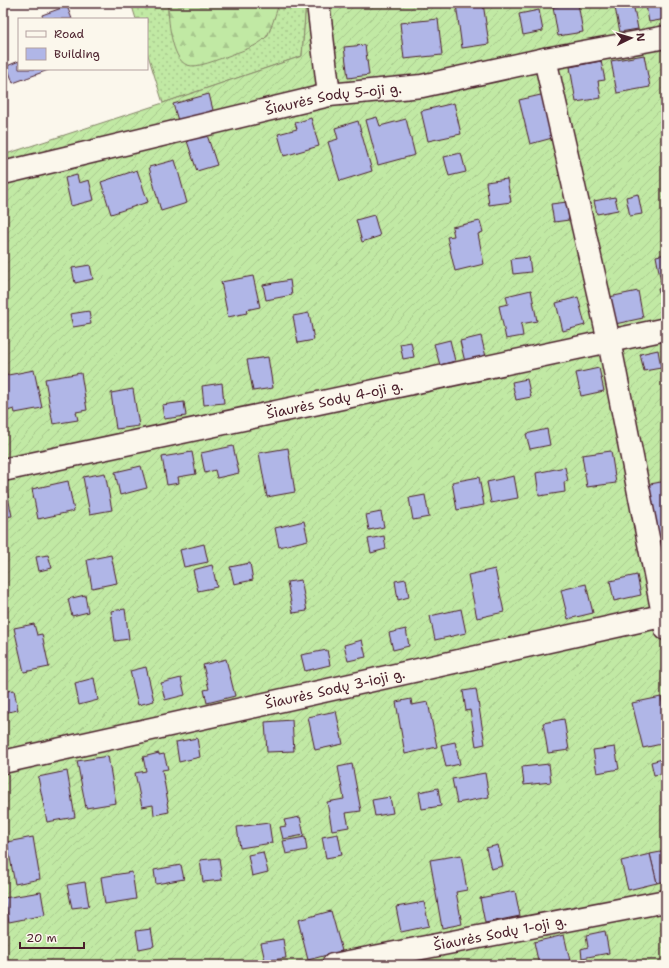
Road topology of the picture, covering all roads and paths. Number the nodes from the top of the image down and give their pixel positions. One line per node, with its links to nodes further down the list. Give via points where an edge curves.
1 (318, 3): 4 (street)
2 (666, 37): 3 (street, Šiaurės Sodų 5-oji g.)
3 (545, 59): 4 (street, Šiaurės Sodų 5-oji g., via 422,86); 7 (street)
4 (329, 95): 5 (street, Šiaurės Sodų 5-oji g.)
5 (3, 173)
6 (666, 329): 7 (street, Šiaurės Sodų 4-oji g.)
7 (609, 341): 8 (street, Šiaurės Sodų 4-oji g.); 9 (street)
8 (3, 470)
9 (665, 620): 10 (street, Šiaurės Sodų 3-ioji g.)
10 (3, 762)
11 (666, 901): 12 (street, Šiaurės Sodų 1-oji g.)
12 (333, 965)

